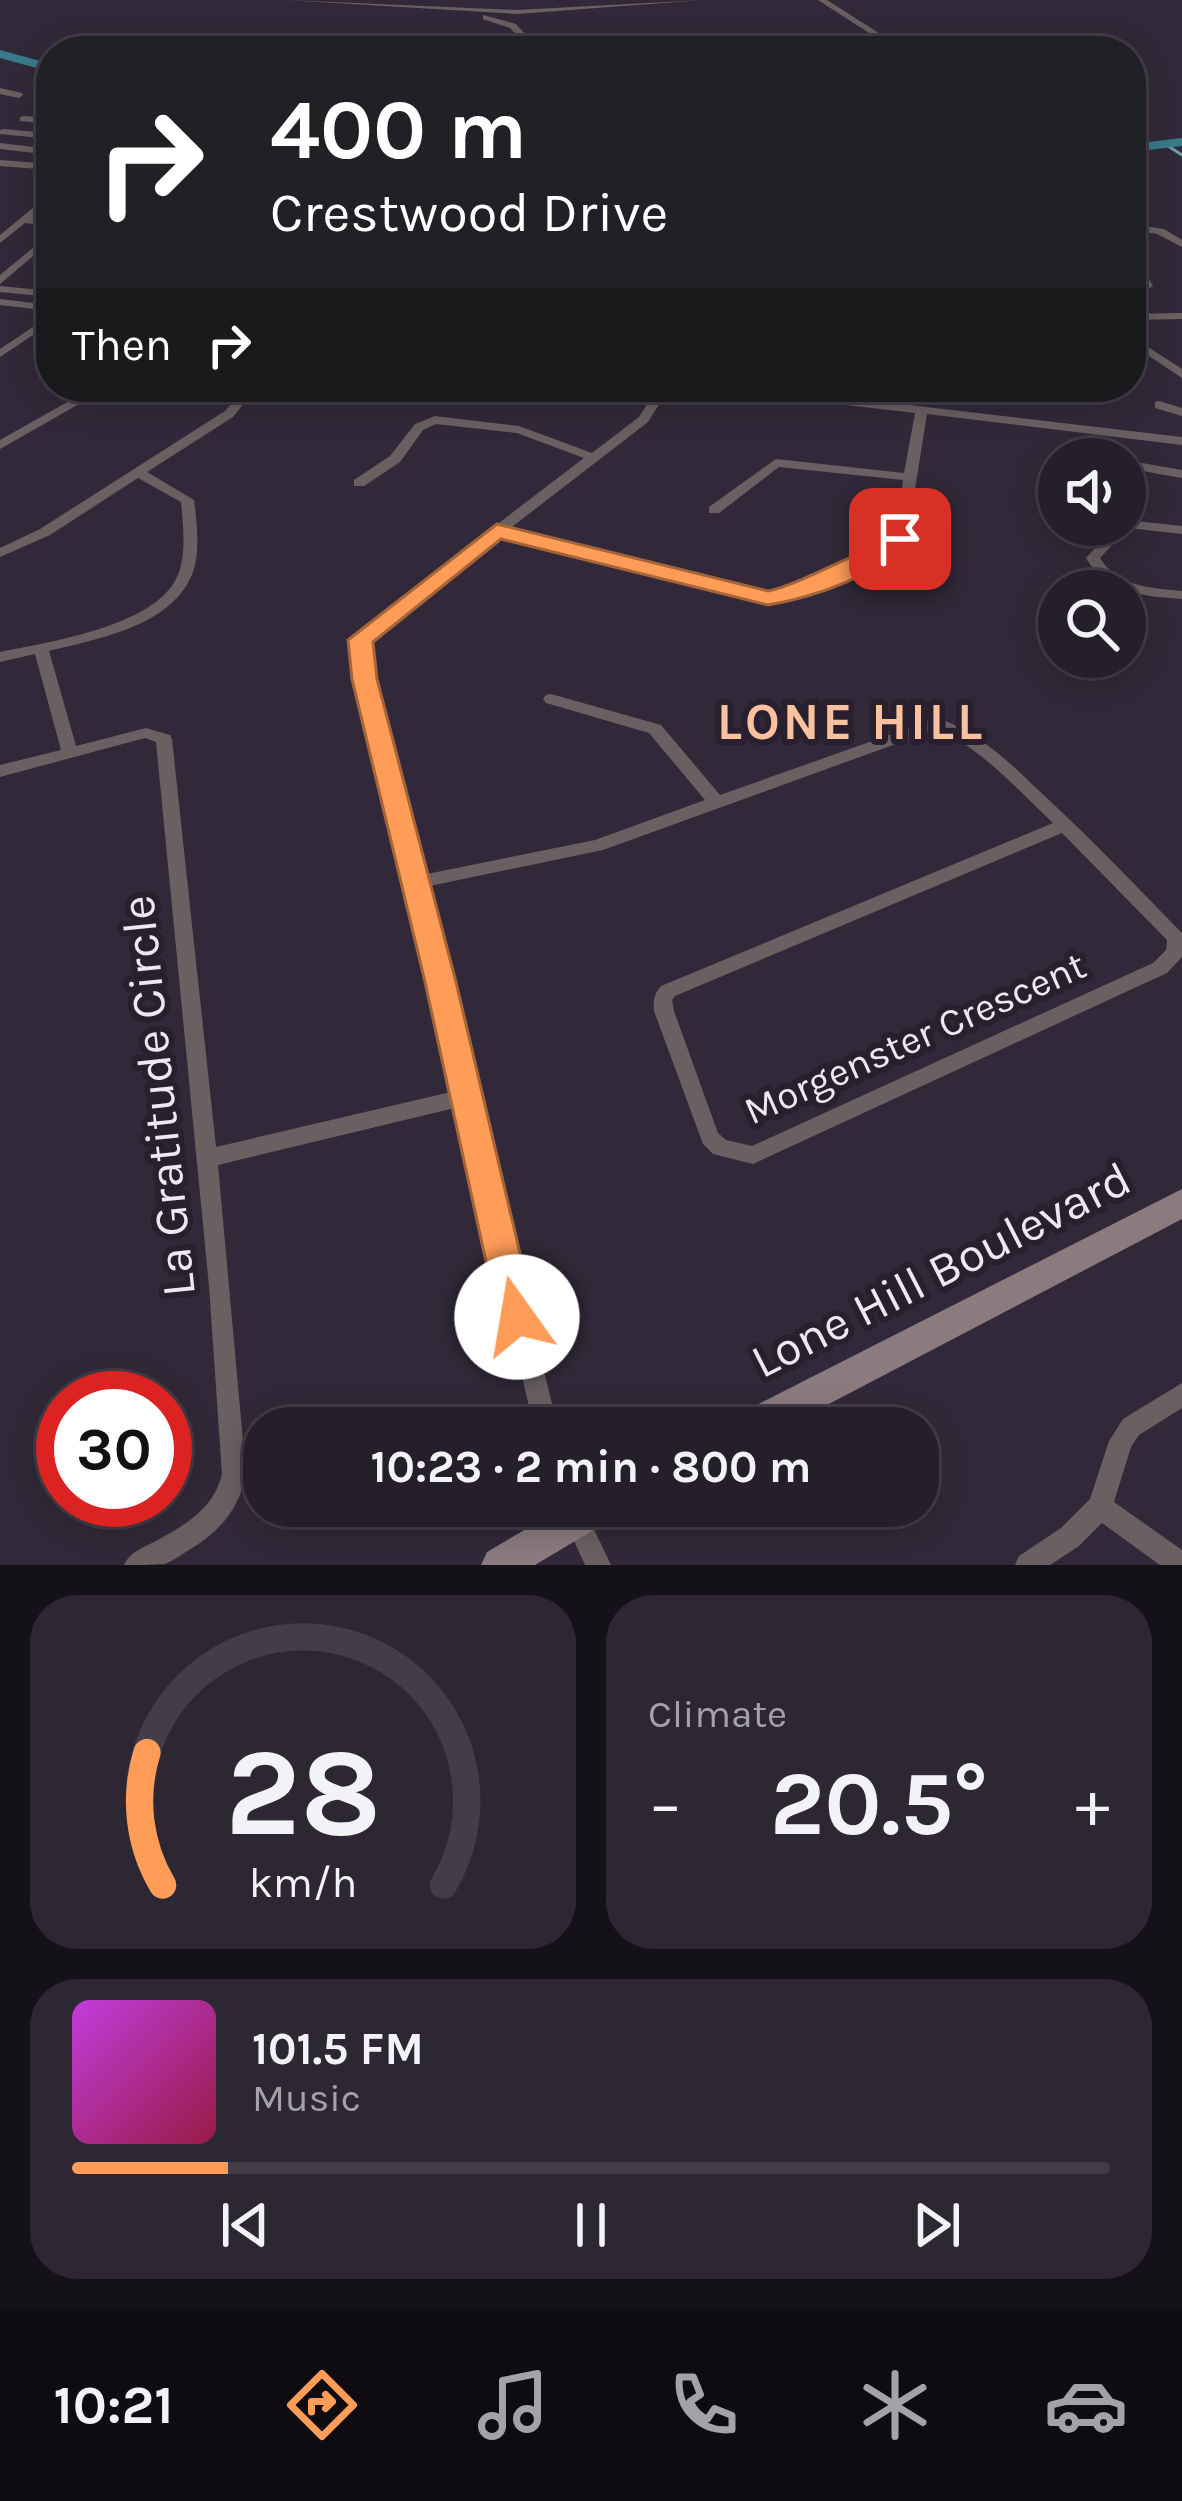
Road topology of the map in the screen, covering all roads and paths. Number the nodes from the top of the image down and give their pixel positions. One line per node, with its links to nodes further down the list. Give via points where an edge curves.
1 (289, 0): 4 (street)
2 (699, 0): 4 (street)
3 (822, 0): 6 (street)
4 (486, 11): 5 (street)
5 (523, 36)
6 (879, 36)
7 (0, 91): 8 (street)
8 (19, 95)
9 (22, 119): 10 (street)
10 (36, 120)
11 (3, 132): 12 (street)
12 (36, 135)
13 (0, 146): 14 (street)
14 (36, 150)
15 (0, 163): 16 (street)
16 (36, 166)
17 (36, 208): 18 (street)
18 (23, 220): 19 (street); 21 (street)
19 (36, 221)
20 (1146, 229): 22 (street)
21 (0, 240)
22 (1182, 244)
23 (36, 250): 24 (street)
24 (0, 285): 25 (street)
25 (36, 291)
26 (0, 302): 27 (street)
27 (36, 306)
28 (1146, 317): 29 (street)
29 (1182, 319)
30 (36, 329): 32 (street)
31 (1146, 349): 33 (street)
32 (0, 354)
33 (1182, 374)
34 (77, 402): 42 (street)
35 (239, 402): 45 (street)
36 (656, 402): 43 (street)
37 (882, 402): 38 (street)
38 (910, 405): 41 (street); 47 (street)
39 (1159, 405): 40 (street)
40 (1182, 412)
41 (1182, 441)
42 (0, 446)
43 (595, 458): 48 (street, via 520,430 435,420); 52 (street)
44 (1146, 468): 46 (street)
45 (137, 473): 54 (street); 56 (street, via 187,500 184,578 132,620)
46 (1182, 474)
47 (910, 477): 49 (street, via 776,463); 52 (street, via 894,546 782,596 752,597)
48 (359, 483)
49 (714, 509)
50 (1146, 527): 51 (street)
51 (1182, 530)
52 (497, 531): 63 (street, via 370,628 358,646)
53 (1100, 546): 55 (street, via 1096,567 1124,584)
54 (0, 553)
55 (1182, 595)
56 (41, 647): 57 (street); 59 (street)
57 (0, 657)
58 (550, 699): 61 (street, via 655,729)
59 (69, 750): 60 (street, La Gratitude Circle); 65 (street, La Gratitude Circle, via 146,733 164,739)
60 (0, 771)
61 (716, 802): 62 (street, via 927,724 948,724); 63 (street, via 575,852)
62 (1063, 826): 62 (street, Morgenster Crescent, via 668,991 664,1011 710,1138 736,1154 764,1153 1160,968 1175,953 1176,938)
63 (417, 882): 64 (street)
64 (467, 1097): 65 (street); 68 (street)
65 (207, 1158): 73 (street, La Gratitude Circle, via 233,1489 211,1520)
66 (1182, 1203): 69 (street, Lone Hill Boulevard)
67 (1182, 1395): 70 (street, via 1126,1433)
68 (541, 1407)
69 (788, 1407)
70 (1100, 1507): 76 (street); 77 (street)
71 (556, 1527): 74 (street)
72 (586, 1527): 75 (street)
73 (137, 1565)
74 (500, 1565)
75 (598, 1565)
76 (1028, 1565)
77 (1182, 1565)

